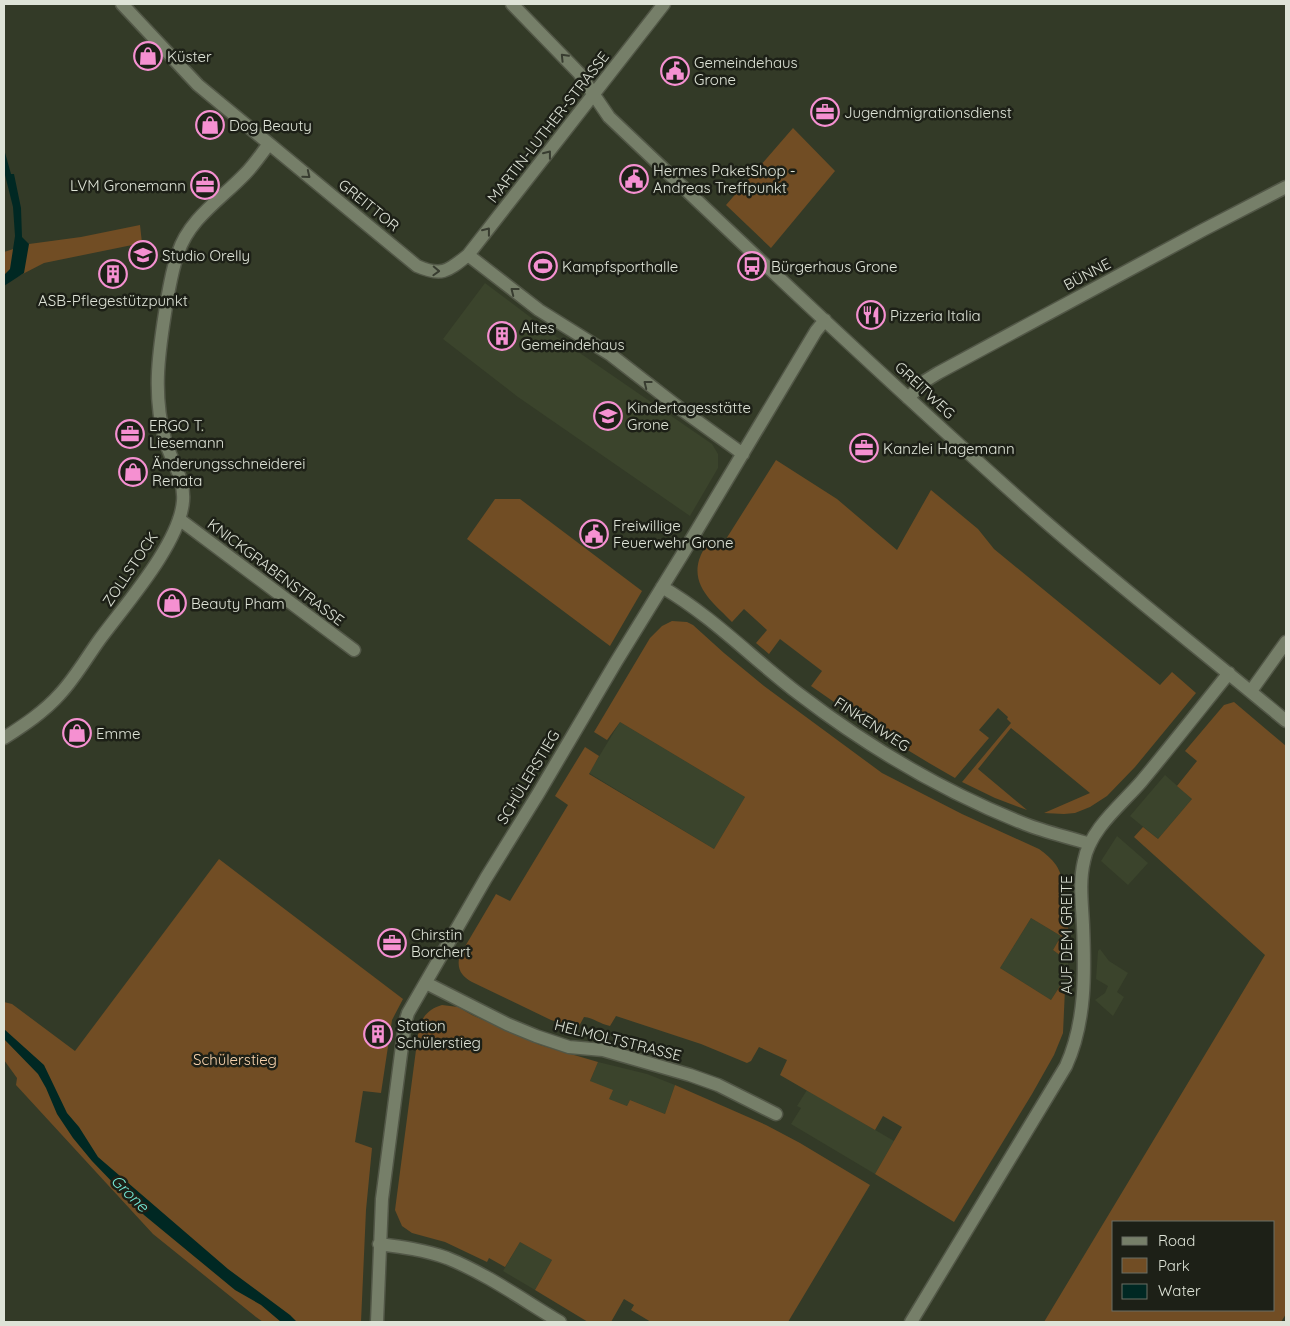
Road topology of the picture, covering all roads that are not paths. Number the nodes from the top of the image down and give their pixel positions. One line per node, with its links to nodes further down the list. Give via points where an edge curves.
1 (122, 4): 5 (street, GREITTOR, via 198,85)
2 (512, 4): 4 (street, GREITWEG, one-way to 2, via 579,73)
3 (664, 4): 4 (street, MARTIN-LUTHER-STRASSE)
4 (594, 95): 7 (street, MARTIN-LUTHER-STRASSE, one-way to 4); 9 (street, GREITWEG, via 610,117)
5 (269, 144): 8 (street, GREITTOR, one-way to 8, via 417,266 431,272 445,271); 12 (street, ZOLLSTOCK, via 246,173 188,232 178,252 170,282 157,359 158,402 165,440 183,490)
6 (1286, 188): 10 (street, BÜNNE, via 938,373)
7 (468, 255): 8 (street, MARTIN-LUTHER-STRASSE); 11 (street, one-way to 7, via 611,355 539,310)
8 (454, 266)
9 (825, 320): 10 (street, GREITWEG); 11 (street, SCHÜLERSTIEG)
10 (908, 398): 16 (street, GREITWEG, via 1112,580)
11 (743, 454): 13 (street, SCHÜLERSTIEG)
12 (179, 519): 15 (street, KNICKGRABENSTRASSE); 19 (street, ZOLLSTOCK, via 165,551 61,694 29,722)
13 (662, 588): 20 (street, FINKENWEG, via 696,610 800,695 887,755 982,806 1026,825); 21 (street, SCHÜLERSTIEG)
14 (1286, 642): 17 (street)
15 (354, 650)
16 (1229, 673): 17 (street, GREITWEG); 20 (street, AUF DEM GREITE)
17 (1251, 691): 18 (street, GREITWEG)
18 (1286, 721)
19 (4, 738)
20 (1090, 844): 26 (street, AUF DEM GREITE, via 1081,878 1085,969 1074,1048)
21 (426, 983): 22 (street, HELMOLTSTRASSE, via 536,1036 569,1047 603,1050 690,1075); 23 (street, SCHÜLERSTIEG, via 405,1023 382,1199)
22 (776, 1114)
23 (380, 1244): 24 (street, SCHÜLERSTIEG); 25 (street, via 446,1258 483,1275)
24 (377, 1322)
25 (560, 1322)
26 (911, 1322)

